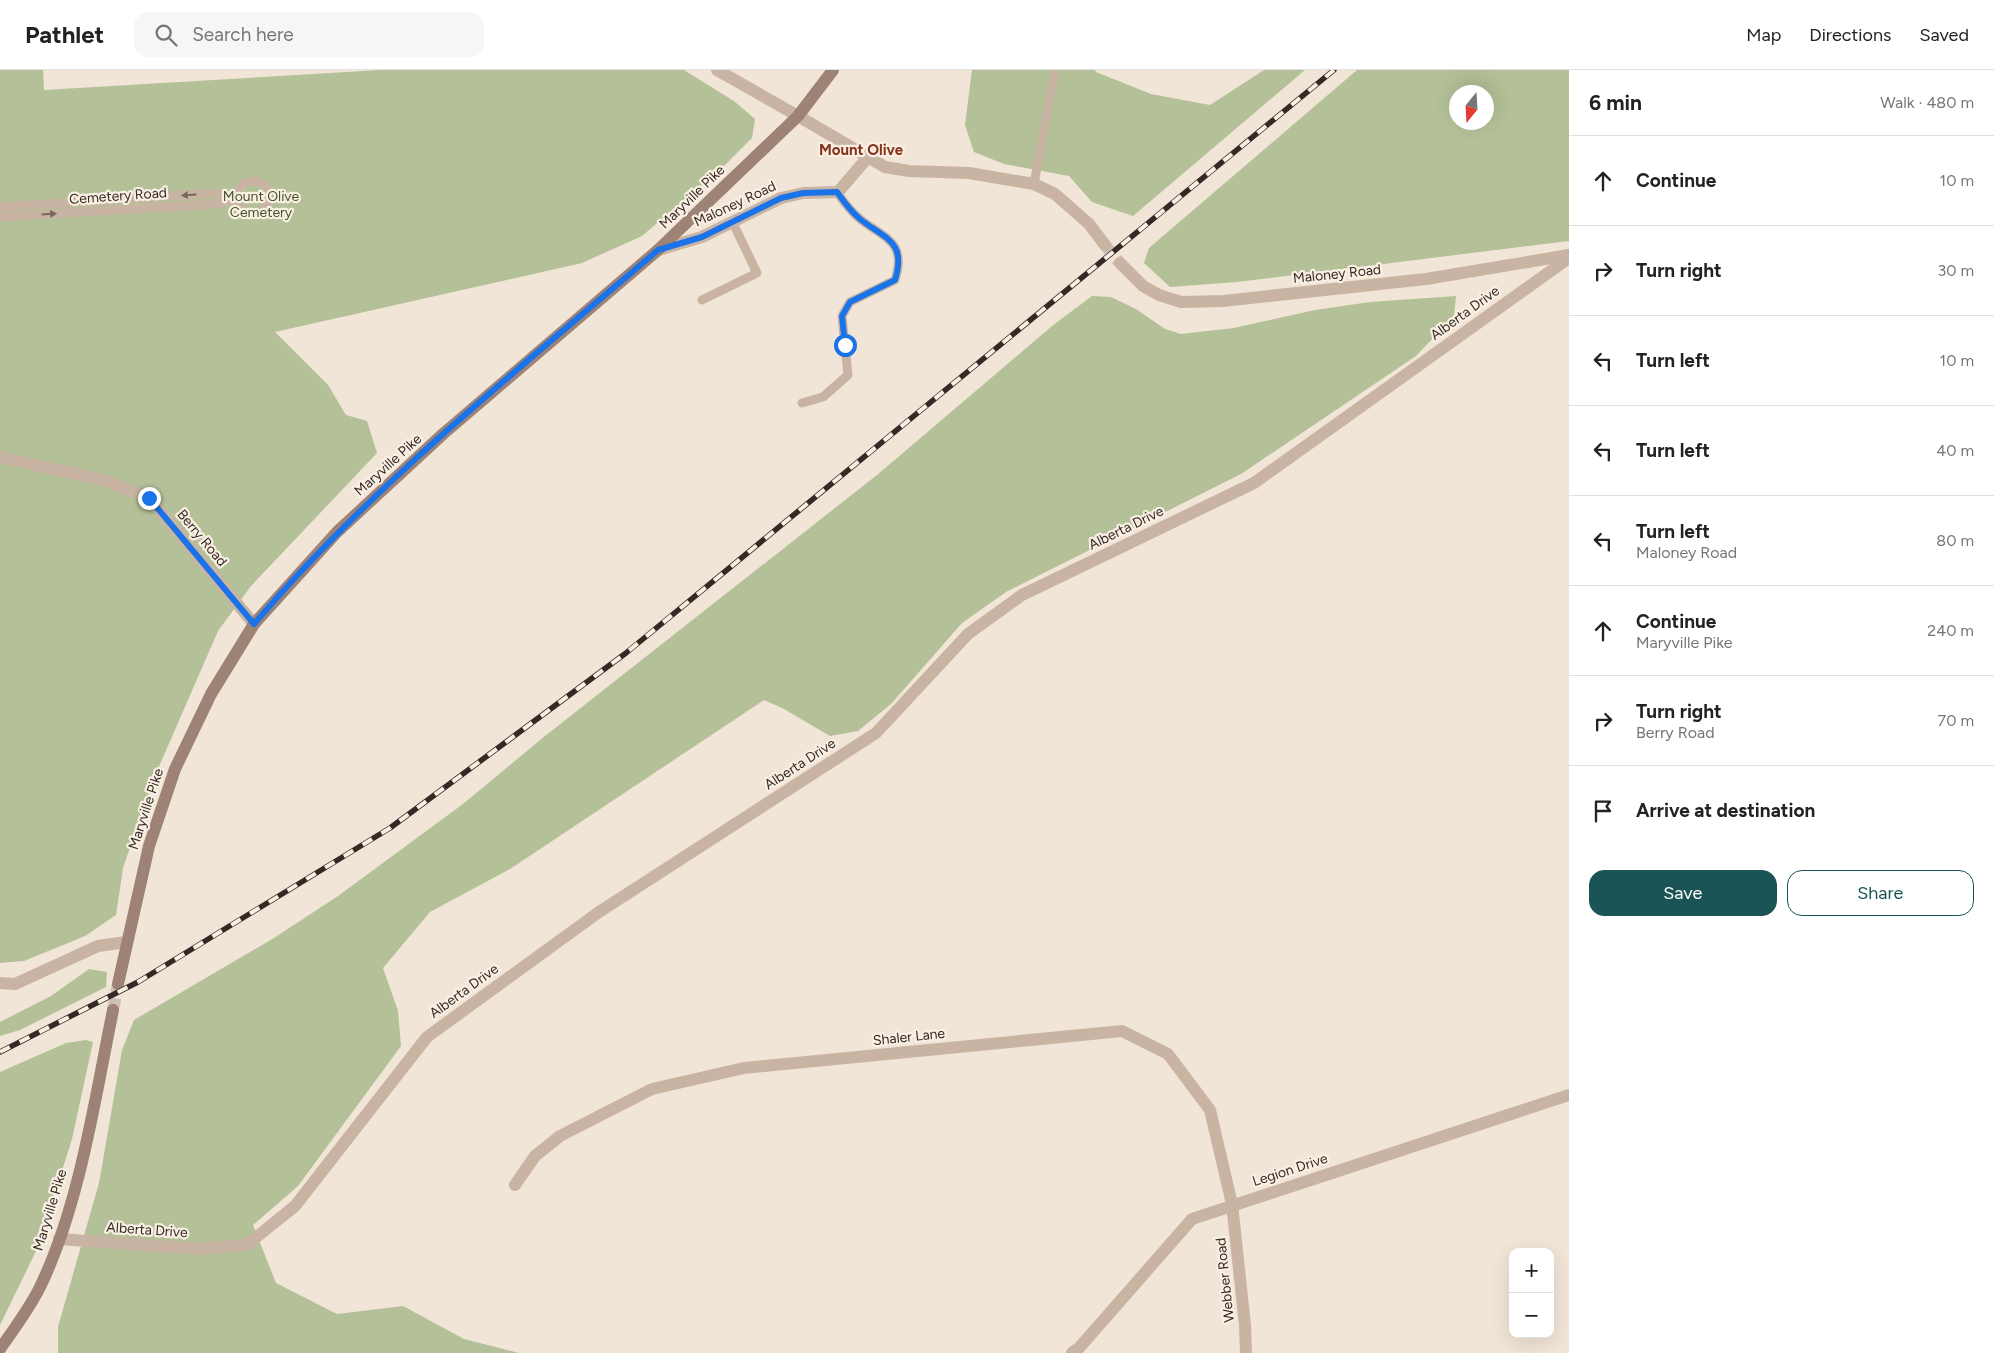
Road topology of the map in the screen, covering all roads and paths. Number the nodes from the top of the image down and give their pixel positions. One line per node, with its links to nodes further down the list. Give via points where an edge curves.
1 (717, 70): 4 (street)
2 (833, 70): 4 (main road, Maryville Pike)
3 (1055, 70): 6 (lane)
4 (798, 116): 5 (street); 12 (main road, Maryville Pike)
5 (869, 156): 6 (street, via 885,166 909,172 969,173); 7 (street)
6 (1034, 184): 11 (street, via 1055,194 1089,224)
7 (837, 192): 10 (street, Maloney Road, via 803,193 781,198); 16 (lane, via 848,208 890,238 897,249 899,268 895,280 850,302 842,316 848,375 823,397)
8 (0, 207): 9 (lane, Cemetery Road, one-way to 8, via 216,204 237,198 215,194)
9 (0, 217)
10 (732, 222): 12 (street, Maloney Road, via 702,237); 15 (lane, via 757,273)
11 (1104, 245)
12 (658, 250): 18 (main road, Maryville Pike, via 443,434 337,532)
13 (1569, 256): 14 (street, Maloney Road, via 1426,280 1223,301 1182,302 1143,286); 26 (street, Alberta Drive, via 1254,483 1022,595 968,634 876,733 599,912 426,1037 295,1206 248,1244 202,1249)
14 (1120, 263)
15 (702, 300)
16 (802, 403)
17 (0, 457): 18 (street, Berry Road, via 103,480 149,498)
18 (254, 624): 19 (main road, Maryville Pike, via 212,694 176,769 149,846)
19 (126, 942): 20 (street, via 98,946 15,984); 21 (main road, Maryville Pike)
20 (0, 983)
21 (118, 984)
22 (113, 1010): 26 (main road, Maryville Pike, via 82,1154)
23 (1569, 1095): 25 (street, Legion Drive)
24 (515, 1185): 25 (street, Shaler Lane, via 535,1156 560,1136 652,1089 744,1068 1122,1031 1168,1054 1210,1110)
25 (1232, 1204): 28 (street, Legion Drive, via 1192,1219); 29 (street, Webber Road)
26 (59, 1239): 27 (main road, Maryville Pike, via 40,1286)
27 (0, 1349)
28 (1072, 1353)
29 (1246, 1353)

